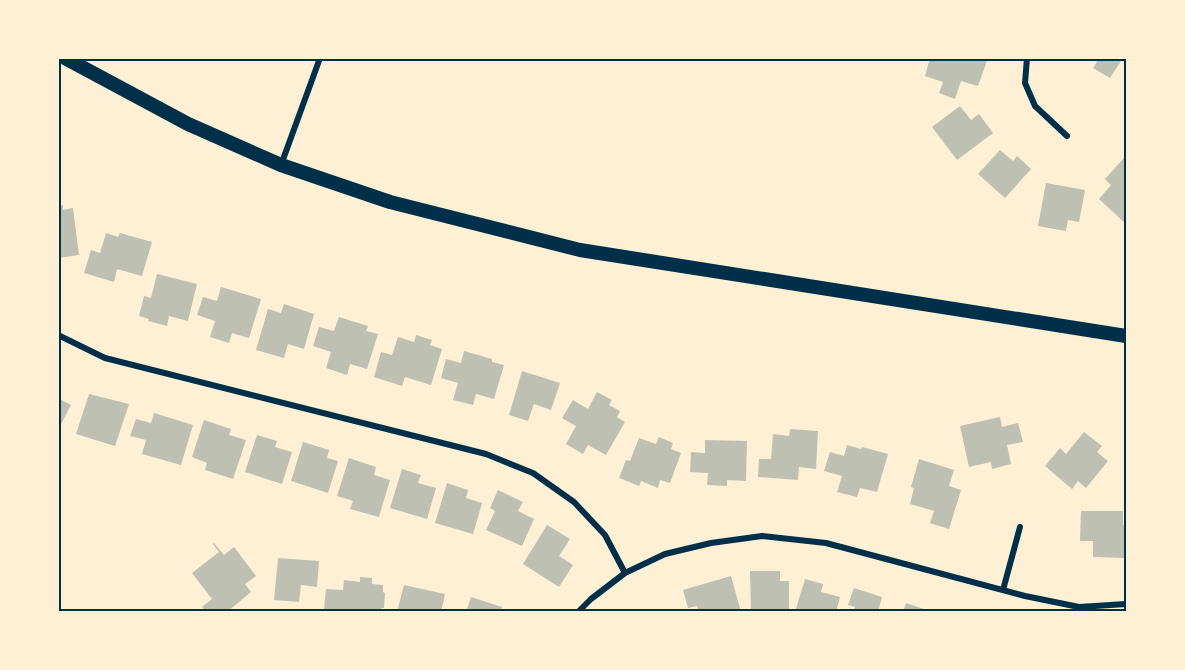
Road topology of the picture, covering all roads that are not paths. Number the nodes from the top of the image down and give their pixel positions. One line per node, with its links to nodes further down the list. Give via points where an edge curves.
1 (65, 58): 5 (main road, via 189,124)
2 (320, 58): 5 (street)
3 (1027, 58): 4 (street, via 1025,83 1035,106)
4 (1066, 136)
5 (281, 165): 7 (main road, via 390,202 580,250)
6 (58, 335): 9 (street, via 105,358 486,454 533,473 574,502 605,535)
7 (1126, 336)
8 (1020, 527): 10 (street)
9 (625, 573): 10 (street, via 665,554 762,536 826,543); 12 (street)
10 (1003, 590): 11 (street, via 1079,607)
11 (1126, 604)
12 (578, 612)

